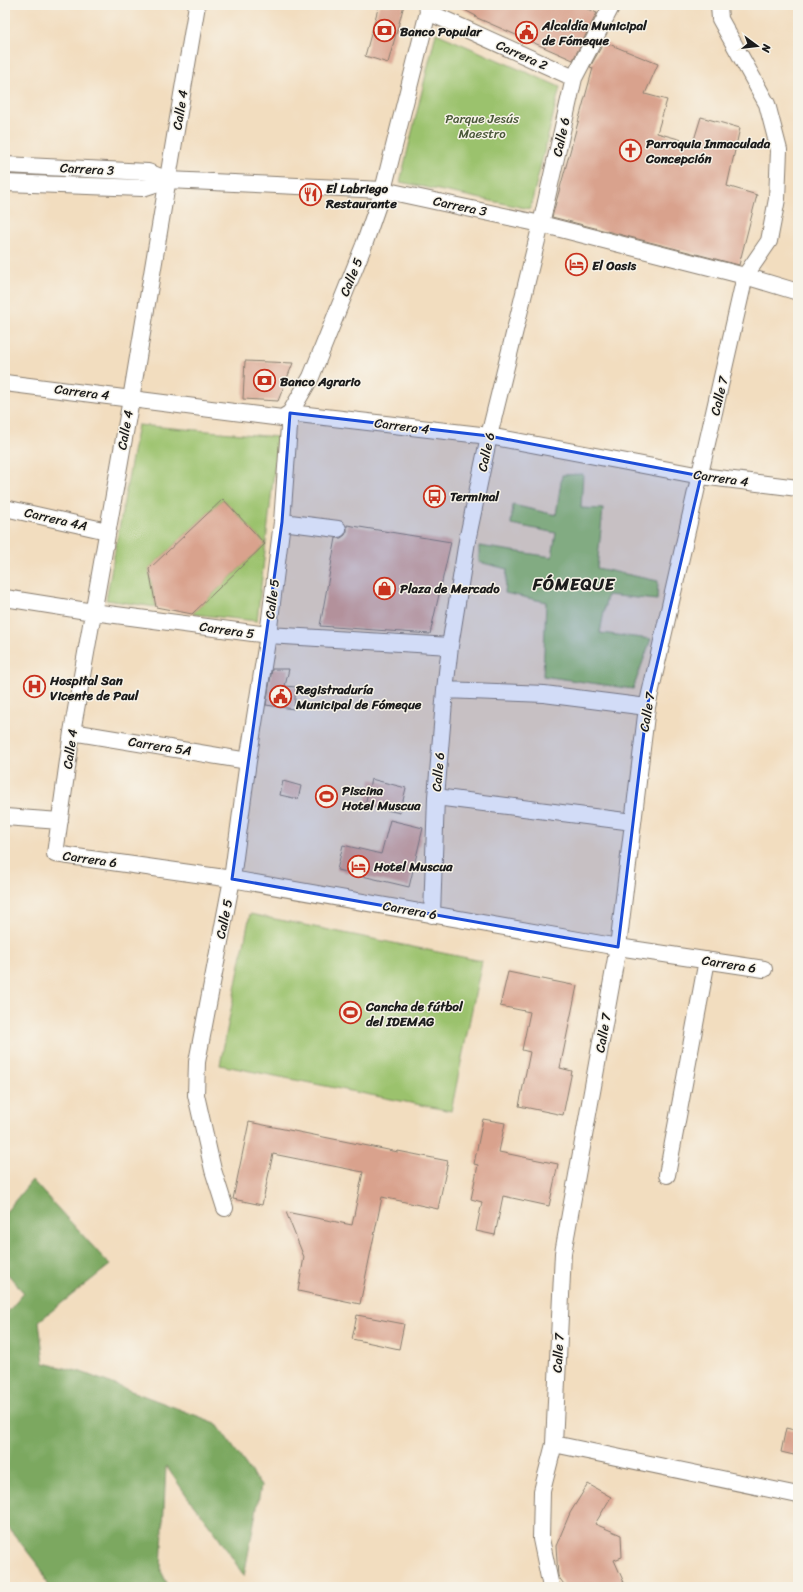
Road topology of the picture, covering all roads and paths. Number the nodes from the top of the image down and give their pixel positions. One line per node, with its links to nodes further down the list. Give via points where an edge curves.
1 (198, 5): 7 (street, Calle 4)
2 (612, 5): 5 (street, Calle 6)
3 (719, 5): 11 (street, Calle 7, via 720,19 767,104 779,150 777,199 769,241)
4 (427, 9): 5 (street, Carrera 2); 9 (street, Calle 5)
5 (574, 78): 10 (street, Calle 6)
6 (5, 165): 7 (street, Carrera 3, via 148,172)
7 (168, 180): 8 (street, Carrera 3, via 143,188); 9 (street, Carrera 3); 14 (street, Calle 4)
8 (5, 183)
9 (383, 190): 10 (street, Carrera 3); 15 (street, Calle 5, via 311,377)
10 (542, 224): 11 (street, Carrera 3); 16 (street, Calle 6)
11 (745, 276): 12 (street, Carrera 3); 17 (street, Calle 7)
12 (798, 292)
13 (5, 382): 14 (street, Carrera 4)
14 (131, 399): 15 (street, Carrera 4, via 282,418); 22 (street, Calle 4)
15 (290, 413): 16 (street, Carrera 4); 20 (street, Calle 5)
16 (490, 436): 17 (street, Carrera 4); 26 (street, Calle 6, via 467,540)
17 (700, 476): 18 (street, Carrera 4); 28 (street, Calle 7)
18 (798, 488)
19 (5, 508): 22 (street, Carrera 4A)
20 (282, 522): 21 (street); 25 (street, Calle 5)
21 (338, 529)
22 (107, 531): 24 (street, Calle 4)
23 (5, 598): 24 (street, Carrera 5)
24 (93, 612): 25 (street, Carrera 5); 29 (street, Calle 4)
25 (268, 635): 26 (street, Carrera 5); 30 (street, Calle 5)
26 (450, 646): 27 (street, Calle 6)
27 (445, 690): 28 (street, via 544,694); 31 (street, Calle 6)
28 (647, 707): 34 (street, Calle 7)
29 (72, 732): 30 (street, Carrera 5A); 33 (street, Calle 4)
30 (248, 761): 36 (street, Calle 5)
31 (436, 797): 34 (street); 37 (street, Calle 6)
32 (5, 817): 33 (street)
33 (60, 822): 35 (street, Calle 4)
34 (633, 822): 38 (street, Calle 7)
35 (55, 854): 36 (street, Carrera 6)
36 (232, 878): 37 (street, Carrera 6); 42 (street, Calle 5, via 197,1062 196,1095 213,1170)
37 (432, 914): 38 (street, Carrera 6)
38 (618, 947): 39 (street, Carrera 6); 43 (street, Calle 7, via 563,1254)
39 (707, 960): 40 (street, Carrera 6); 41 (street)
40 (764, 969)
41 (667, 1175)
42 (225, 1208)
43 (554, 1444): 44 (street); 45 (street, Calle 7, via 542,1491 541,1538)
44 (798, 1495)
45 (551, 1587)

